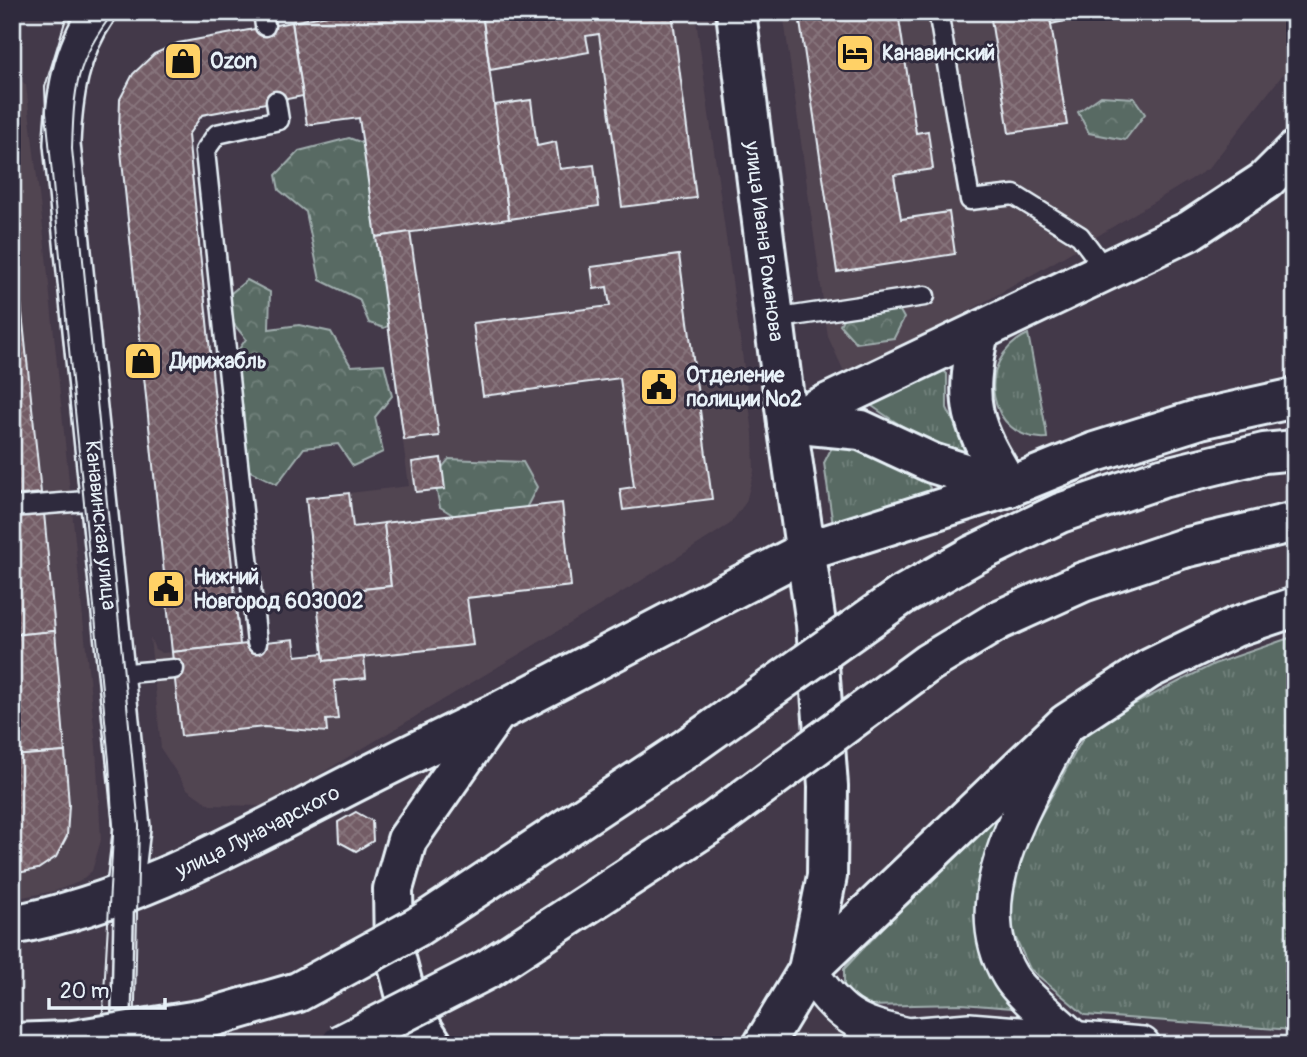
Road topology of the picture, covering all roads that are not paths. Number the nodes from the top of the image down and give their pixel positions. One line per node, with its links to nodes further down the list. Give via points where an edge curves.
1 (98, 12): 14 (street, Канавинская улица, via 81,42 65,89 62,144)
2 (736, 12): 8 (main road, улица Ивана Романова)
3 (939, 17): 6 (lane, via 970,200 1014,195 1080,236)
4 (276, 101): 19 (lane, via 279,120 217,134 205,151)
5 (1295, 151): 6 (main road, via 1265,181 1200,224)
6 (1107, 272): 9 (main road)
7 (925, 296): 8 (lane)
8 (774, 319): 11 (main road, улица Ивана Романова)
9 (979, 332): 11 (main road); 13 (main road, via 970,371 970,404 979,436)
10 (1295, 398): 13 (main road, улица Луначарского, via 1186,423 1095,452)
11 (787, 423): 13 (main road, via 860,430 932,463); 17 (main road, улица Ивана Романова)
12 (1295, 450): 29 (main road, bridge, via 1162,478 1060,513 973,555 901,596 687,748 429,919 298,992 205,1020 67,1041)
13 (1009, 487): 17 (main road, улица Луначарского)
14 (98, 500): 15 (lane); 21 (street, Канавинская улица)
15 (12, 507)
16 (1295, 522): 31 (main road, bridge, via 1184,548 1083,582 999,620 928,663 713,821 488,968)
17 (804, 552): 22 (main road, улица Луначарского); 26 (main road, улица Ивана Романова, via 816,624 828,786 827,876)
18 (1295, 607): 23 (main road, via 1235,627 1149,669)
19 (257, 643)
20 (174, 669): 21 (lane)
21 (117, 674): 24 (street, Канавинская улица, via 132,828)
22 (496, 713): 24 (main road, улица Луначарского, via 230,849); 32 (main road, via 407,840 393,889 394,951 409,1008)
23 (1067, 723): 26 (main road); 28 (street, via 1007,844 995,888 994,935 1011,977)
24 (124, 896): 25 (main road, улица Луначарского); 30 (lane, Канавинская улица)
25 (12, 925)
26 (808, 970): 27 (street, via 836,1008 865,1027); 33 (main road)
27 (908, 1036): 28 (street, via 969,1031); 34 (street)
28 (1075, 1040): 35 (street)
29 (12, 1043)
30 (121, 1045)
31 (340, 1045)
32 (433, 1045)
33 (763, 1045)
34 (867, 1045)
35 (1142, 1045)

